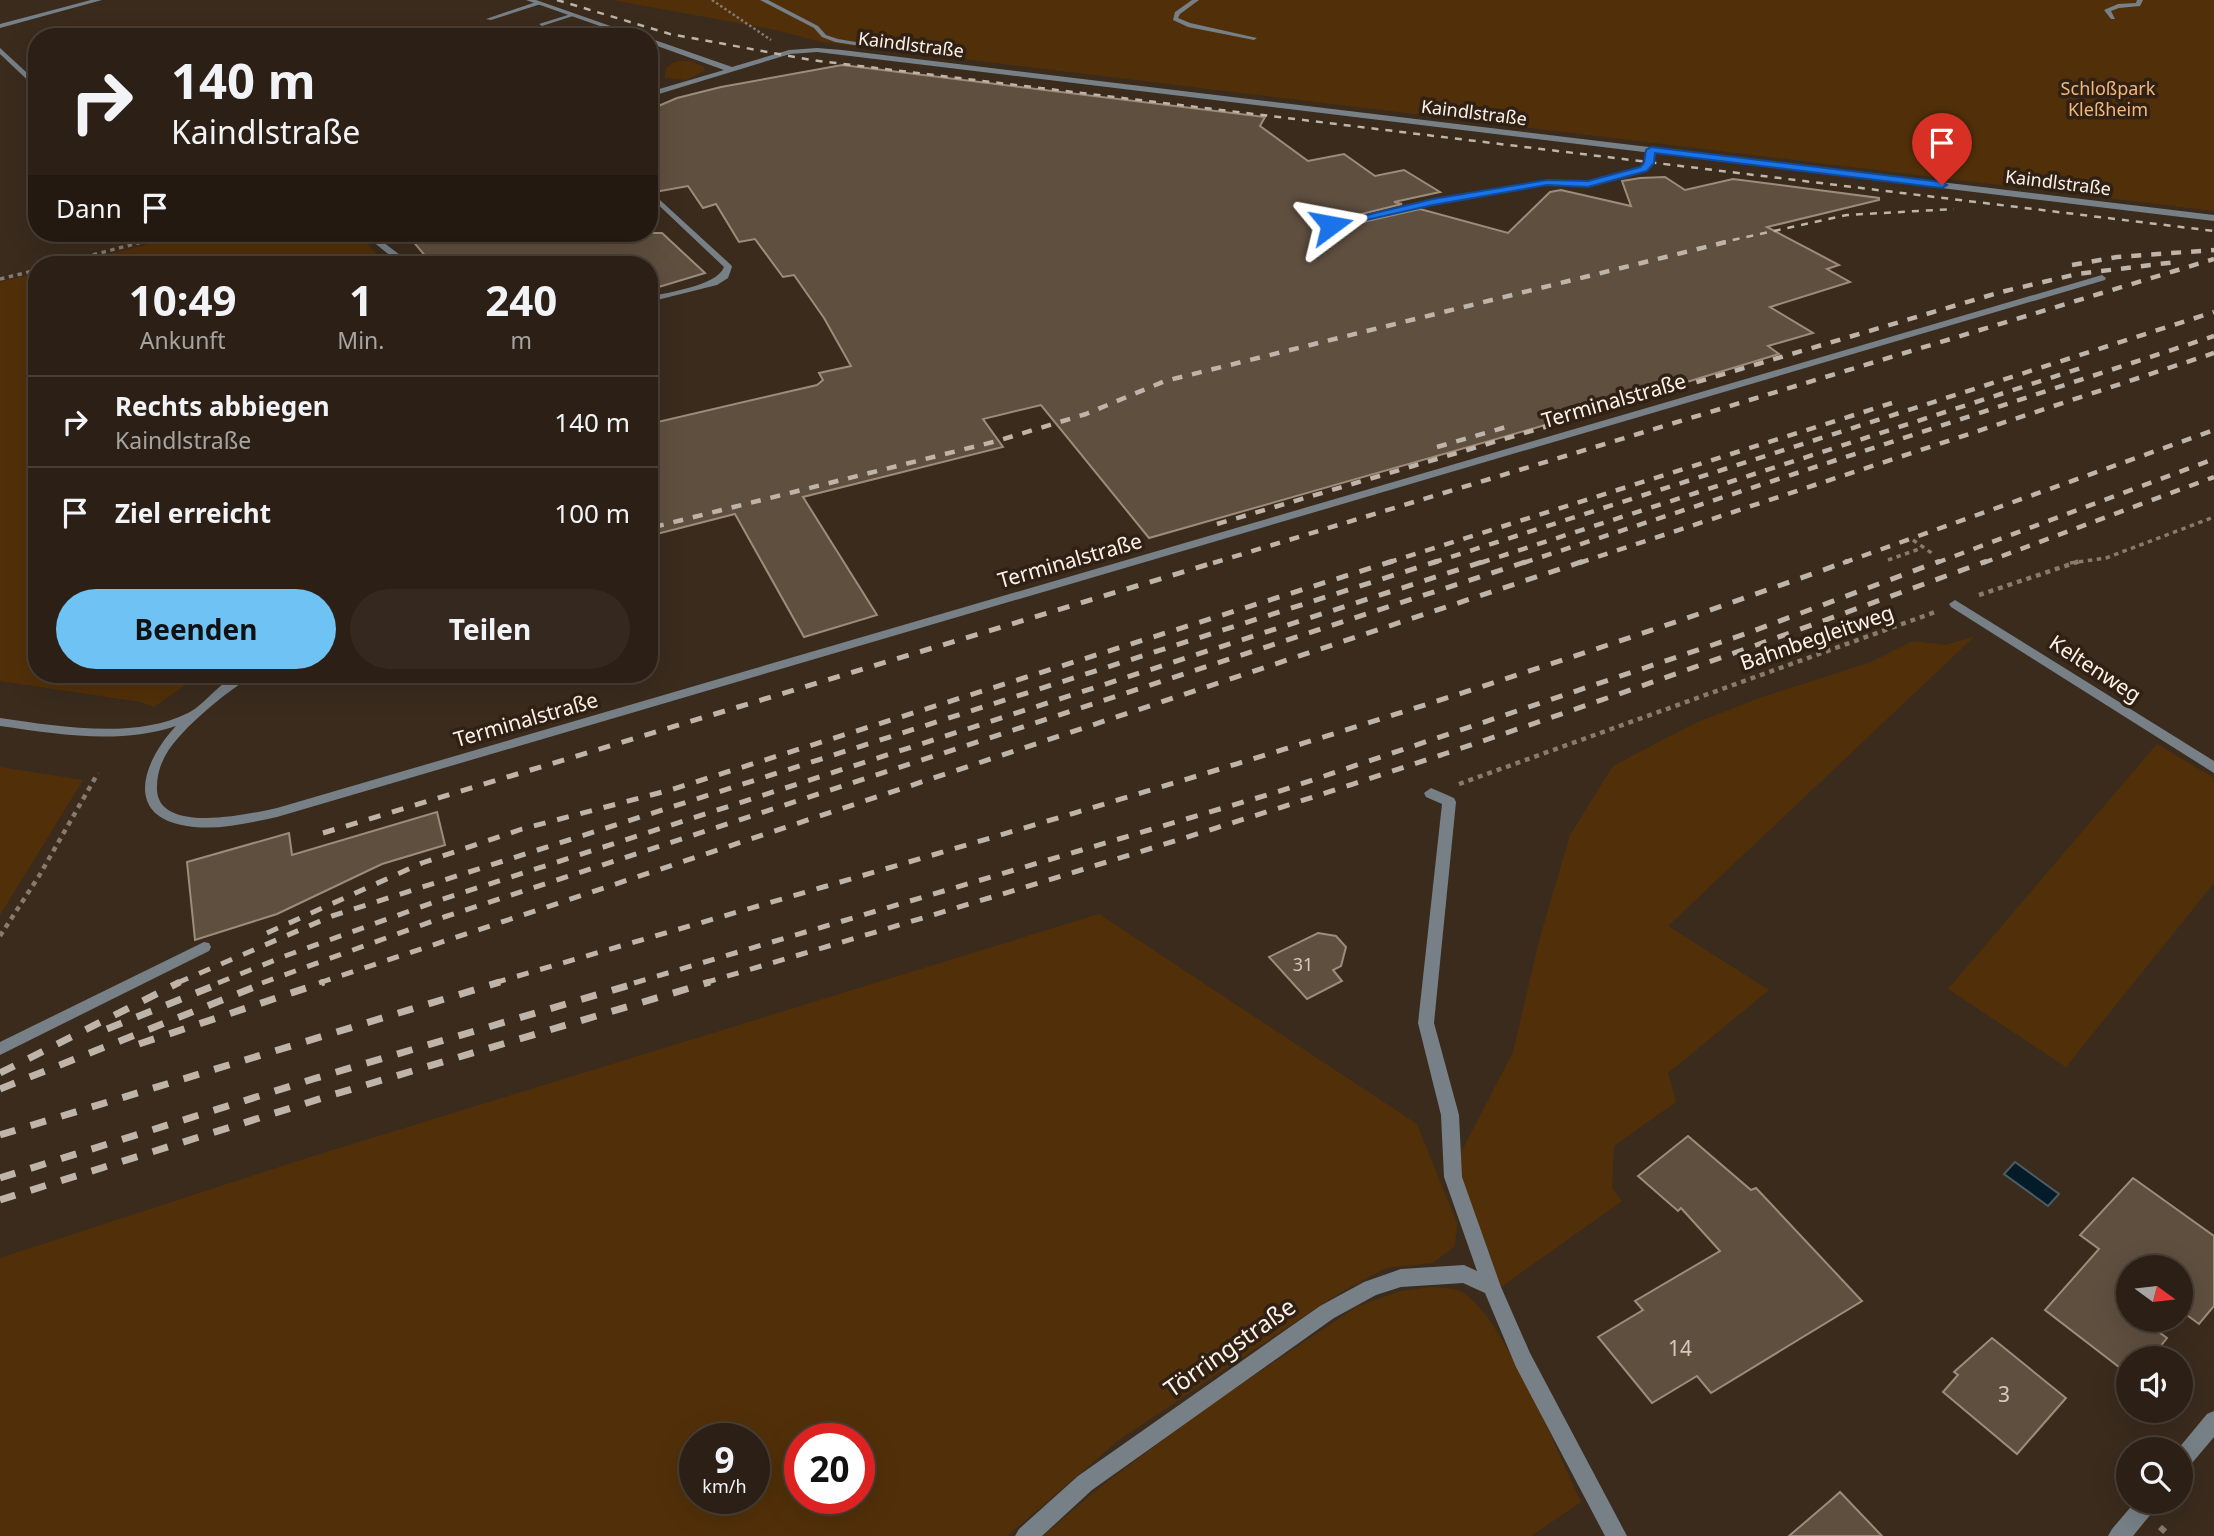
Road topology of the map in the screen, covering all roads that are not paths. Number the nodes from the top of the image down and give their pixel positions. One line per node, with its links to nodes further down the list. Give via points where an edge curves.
1 (99, 0): 11 (street)
2 (529, 0): 6 (street)
3 (764, 0): 16 (lane, via 837,41)
4 (1196, 0): 13 (lane, via 1175,19)
5 (2140, 0): 8 (lane, via 2138,5 2107,10)
6 (539, 3): 7 (street); 9 (lane)
7 (573, 15): 10 (lane); 12 (street)
8 (2113, 18)
9 (489, 19)
10 (542, 24)
11 (0, 26)
12 (612, 28)
13 (1254, 38)
14 (658, 43): 18 (street)
15 (0, 50): 17 (street)
16 (905, 51)
17 (4, 58): 19 (street)
18 (732, 70): 20 (street, Kaindlstraße); 21 (street, Kaindlstraße, via 789,52 842,52)
19 (28, 80)
20 (658, 92)
21 (1651, 150): 23 (street, Kaindlstraße); 24 (lane, via 1643,169 1588,184 1547,183)
22 (658, 201): 28 (lane, via 728,267 725,276 714,283)
23 (2214, 218)
24 (1331, 225)
25 (378, 242): 26 (lane)
26 (396, 256)
27 (2102, 278): 31 (lane, Terminalstraße, via 292,809 197,824 162,813 150,797 151,772 171,738)
28 (658, 298)
29 (1955, 604): 33 (street, Keltenweg)
30 (233, 683): 31 (lane, Terminalstraße)
31 (198, 713): 32 (lane, Terminalstraße, via 151,730 112,735)
32 (0, 723)
33 (2214, 768)
34 (1431, 793): 37 (street, via 1449,802 1426,1023 1450,1115 1453,1177)
35 (204, 947): 36 (lane)
36 (0, 1049)
37 (1492, 1287): 41 (street, Törringstraße, via 1464,1274 1401,1278 1371,1288 1327,1312 1085,1483); 42 (street, via 1523,1360)
38 (2214, 1421): 39 (street)
39 (2193, 1446)
40 (2138, 1514): 43 (street)
41 (1026, 1536)
42 (1616, 1536)
43 (2119, 1536)

